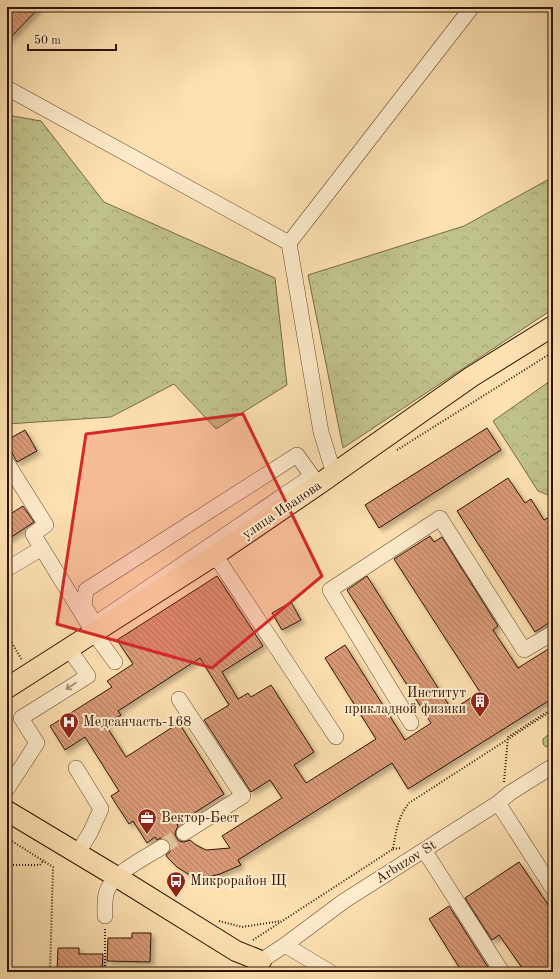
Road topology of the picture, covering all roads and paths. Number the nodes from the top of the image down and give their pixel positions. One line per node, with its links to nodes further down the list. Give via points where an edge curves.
1 (472, 7): 3 (street)
2 (7, 88): 3 (street)
3 (289, 243): 8 (street, via 321,432)
4 (553, 326): 8 (main road, улица Иванова, via 471,377)
5 (553, 352): 6 (path)
6 (394, 452)
7 (7, 463): 9 (street, via 46,525 33,534)
8 (334, 474): 10 (main road, улица Иванова)
9 (42, 548): 11 (street); 13 (street)
10 (215, 555): 13 (main road, улица Иванова); 23 (street)
11 (7, 569)
12 (84, 606): 12 (street, via 86,590 297,455 312,476 95,624)
13 (94, 633): 16 (main road, улица Иванова); 18 (street)
14 (553, 633): 22 (street, via 524,650 440,518 330,590)
15 (7, 635): 17 (path)
16 (69, 649): 19 (main road, улица Иванова); 27 (street, one-way to 27, via 88,676 21,718 37,743)
17 (22, 660)
18 (115, 662)
19 (7, 688)
20 (178, 699): 30 (street, via 243,796)
21 (553, 709): 26 (path, via 508,737); 41 (path, via 409,803 402,811 397,825 393,849)
22 (411, 723)
23 (336, 737)
24 (553, 766): 28 (street, Arbuzov St)
25 (76, 768): 34 (street, via 101,809)
26 (504, 786)
27 (7, 789)
28 (498, 803): 33 (street, Arbuzov St); 38 (street)
29 (7, 812): 34 (main road)
30 (184, 833)
31 (7, 838): 35 (path)
32 (162, 847): 37 (street)
33 (424, 850): 43 (street, Arbuzov St, via 344,901); 48 (street)
34 (78, 854): 37 (main road)
35 (44, 860): 36 (path, via 40,865); 45 (path, via 53,867)
36 (7, 865)
37 (117, 877): 39 (street, via 107,890); 44 (main road, via 236,951)
38 (553, 889)
39 (105, 916): 46 (path)
40 (219, 921): 41 (path, via 242,927)
41 (284, 921): 42 (path)
42 (252, 941)
43 (285, 945): 44 (street, Arbuzov St); 47 (street)
44 (257, 968)
45 (50, 972)
46 (105, 972)
47 (330, 972)
48 (502, 972)

